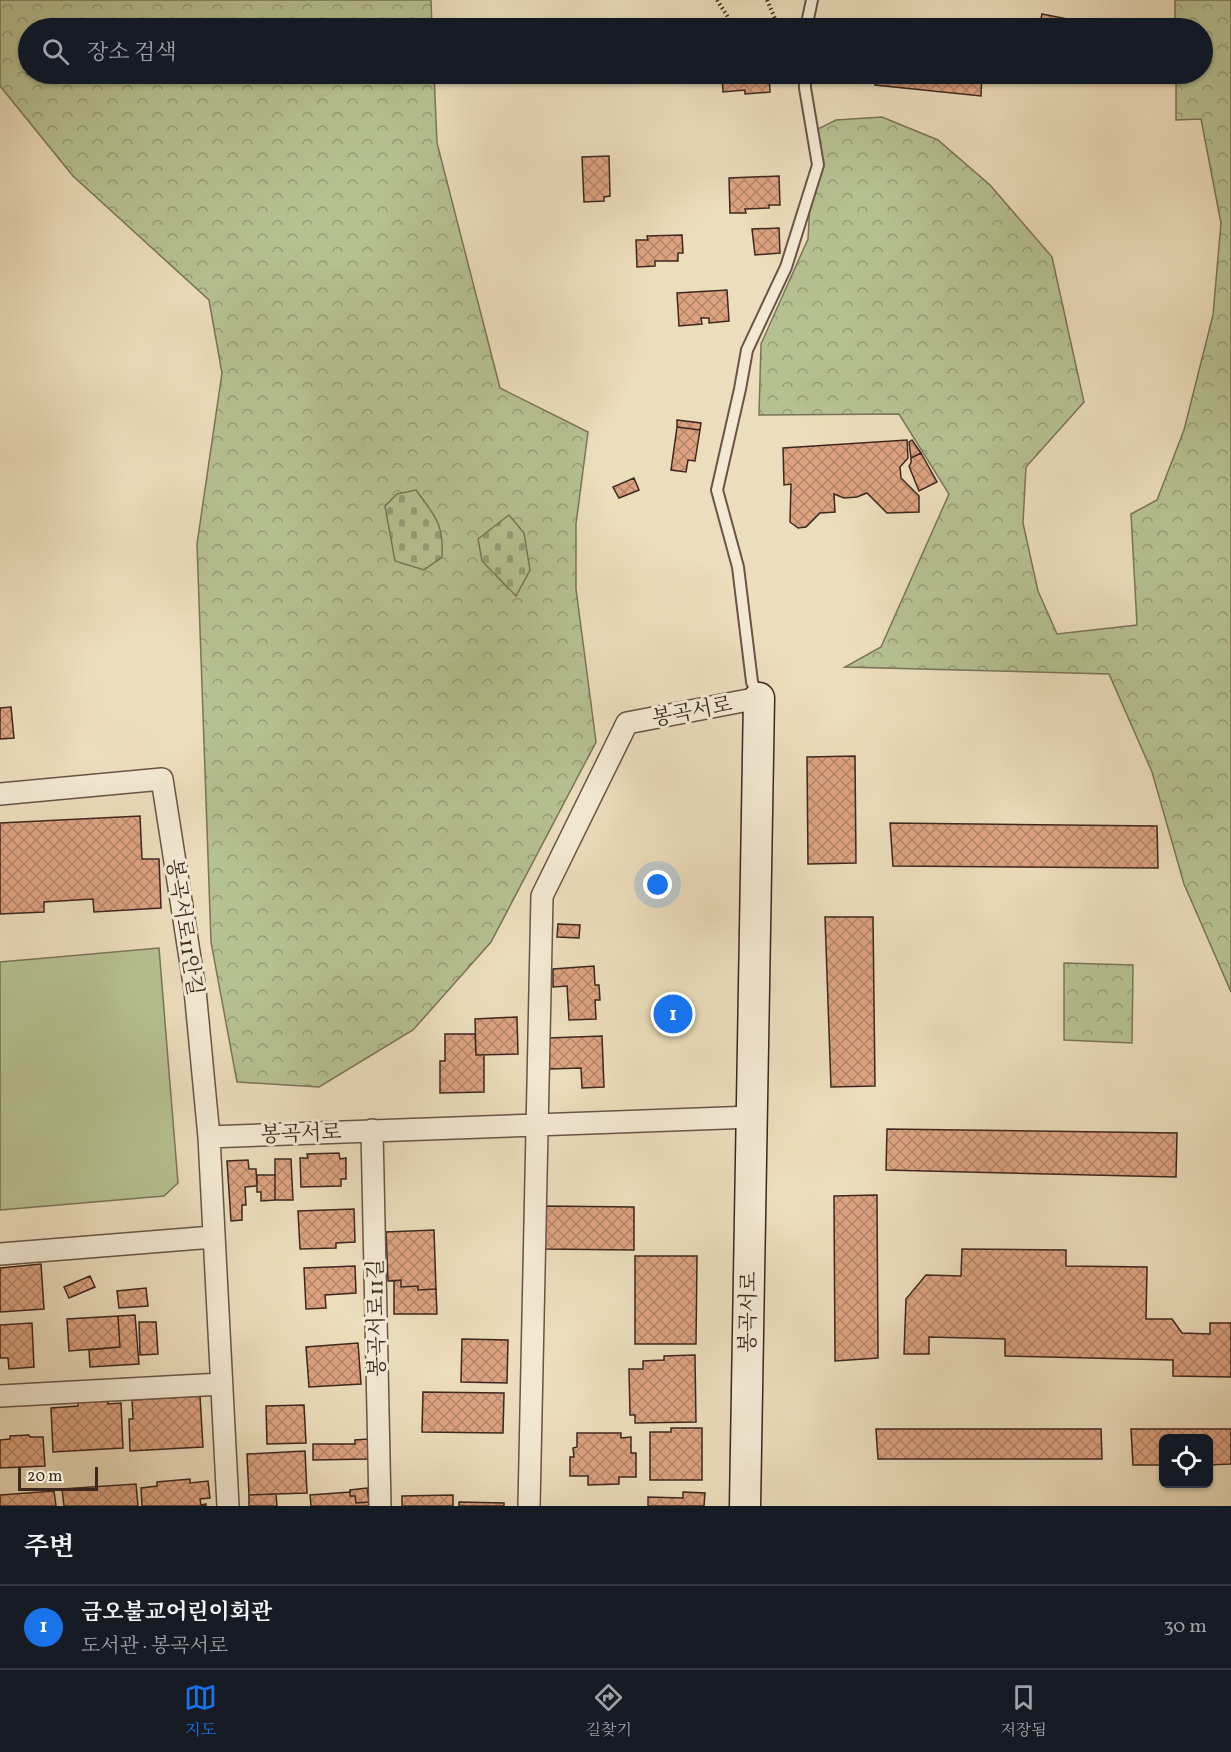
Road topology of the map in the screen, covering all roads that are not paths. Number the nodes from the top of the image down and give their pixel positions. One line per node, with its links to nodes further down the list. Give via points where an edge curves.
1 (812, 0): 2 (lane)
2 (808, 18)
3 (805, 84): 4 (lane, via 818,165 786,267 747,350 717,490 738,567 752,682)
4 (759, 698): 6 (street, 봉곡서로); 7 (street, 봉곡서로, via 627,723 542,896)
5 (0, 794): 9 (street, 봉곡서로11안길, via 162,779 195,990)
6 (752, 1117): 7 (street, 봉곡서로); 17 (street, 봉곡서로)
7 (537, 1124): 8 (street, 봉곡서로); 16 (street, 봉곡서로)
8 (372, 1130): 9 (street, 봉곡서로); 15 (street, 봉곡서로11길)
9 (209, 1137): 10 (street, 봉곡서로11안길)
10 (213, 1237): 11 (street); 12 (street, 봉곡서로11안길)
11 (0, 1254)
12 (221, 1384): 13 (street); 14 (street, 봉곡서로11안길)
13 (0, 1396)
14 (228, 1506)
15 (380, 1506)
16 (529, 1506)
17 (745, 1506)

